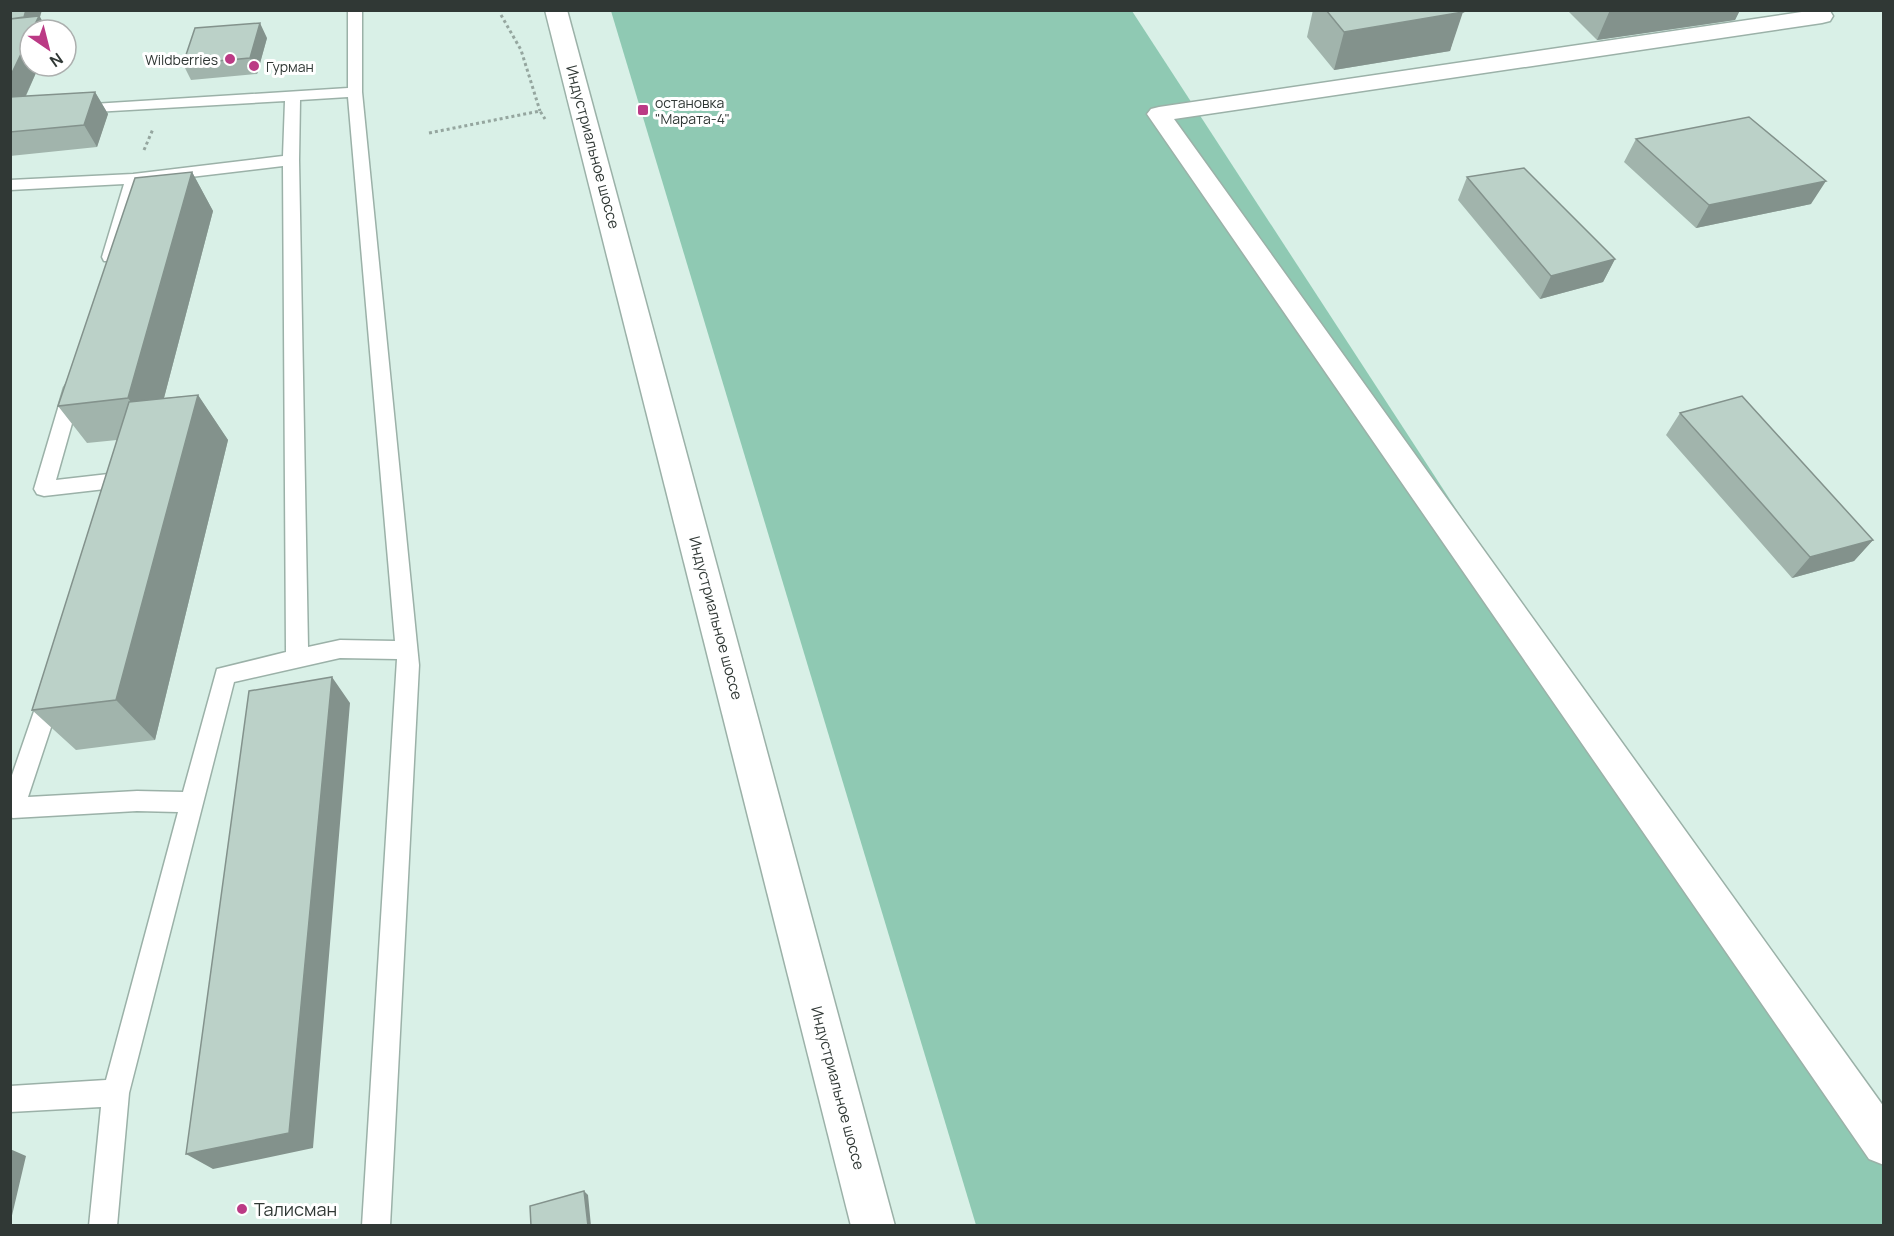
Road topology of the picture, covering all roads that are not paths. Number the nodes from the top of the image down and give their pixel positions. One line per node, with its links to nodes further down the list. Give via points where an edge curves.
1 (355, 10): 4 (lane)
2 (556, 10): 22 (street, Индустриальное шоссе)
3 (1822, 16): 19 (street, via 1159,114)
4 (355, 92): 5 (lane); 13 (lane)
5 (293, 96): 6 (lane); 7 (lane)
6 (58, 111)
7 (291, 160): 8 (lane); 14 (lane)
8 (132, 179): 9 (lane); 10 (lane)
9 (10, 185)
10 (106, 270)
11 (77, 374): 12 (lane, via 45,489 126,479)
12 (116, 498)
13 (407, 650): 14 (lane, via 340,649); 21 (lane)
14 (297, 659): 16 (lane, via 225,675)
15 (57, 675): 16 (lane, via 13,808)
16 (191, 802): 17 (lane)
17 (116, 1093): 18 (lane); 20 (lane)
18 (10, 1099)
19 (1884, 1144)
20 (103, 1226)
21 (376, 1226)
22 (873, 1226)

